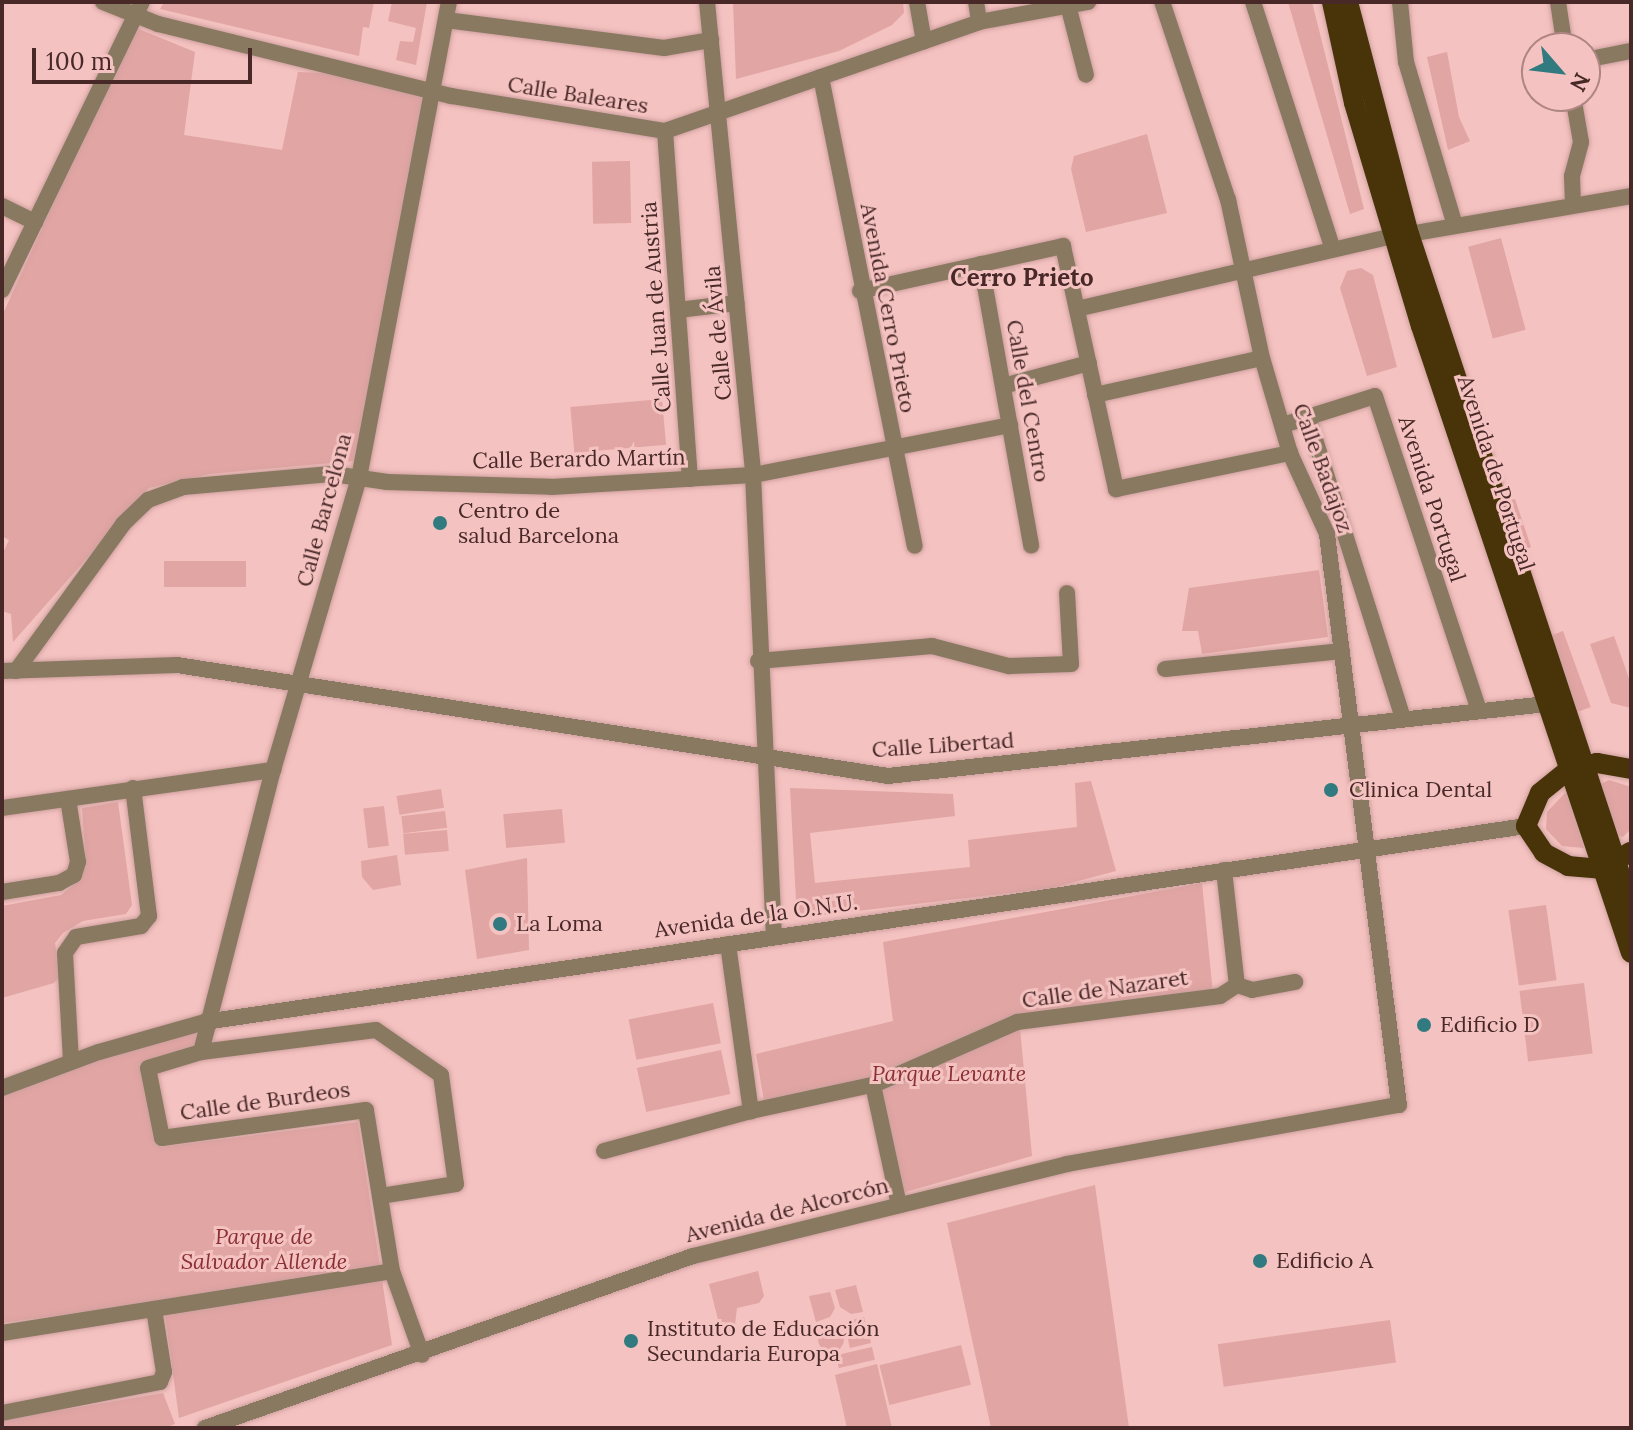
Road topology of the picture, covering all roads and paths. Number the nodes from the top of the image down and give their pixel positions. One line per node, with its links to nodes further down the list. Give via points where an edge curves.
1 (103, 2): 14 (street, Calle Baleares)
2 (449, 2): 15 (street, Calle Barcelona)
3 (707, 2): 18 (street, Calle de Ávila)
4 (917, 2): 19 (street)
5 (976, 2): 16 (street)
6 (1088, 2): 13 (street, Calle Baleares)
7 (1162, 2): 36 (street, Calle Badajoz, via 1228,200)
8 (1253, 2): 34 (street)
9 (1332, 2): 33 (main road, Avenida de Portugal, via 1354,103)
10 (1348, 2): 33 (main road, Avenida de Portugal)
11 (1400, 2): 32 (street, via 1406,62)
12 (1558, 2): 17 (street)
13 (1061, 5): 16 (street, Calle Baleares); 22 (street)
14 (138, 9): 24 (street, Calle Baleares); 31 (street)
15 (446, 20): 18 (street, via 664,48); 24 (street, Calle Barcelona)
16 (979, 22): 19 (street, Calle Baleares)
17 (1563, 32)
18 (711, 40): 25 (street, Calle de Ávila)
19 (924, 41): 23 (street, Calle Baleares)
20 (1631, 51): 21 (street)
21 (1601, 57)
22 (1086, 75)
23 (821, 77): 25 (street, Calle Baleares); 38 (street, Avenida Cerro Prieto)
24 (435, 91): 27 (street, Calle Baleares); 52 (street, Calle Barcelona)
25 (721, 112): 27 (street, Calle Baleares); 39 (street, Calle de Ávila)
26 (1576, 112): 29 (street, via 1581,142 1572,176)
27 (665, 131): 41 (street, Calle Juan de Austria)
28 (1631, 196): 29 (street)
29 (1573, 205): 32 (street)
30 (2, 206): 31 (street)
31 (35, 222): 37 (street)
32 (1455, 225): 33 (street)
33 (1401, 235): 34 (street); 62 (main road, Avenida de Portugal); 67 (main road, Avenida de Portugal)
34 (1332, 247): 36 (street)
35 (981, 264): 38 (street); 40 (street, via 1063,246); 44 (street, Calle del Centro)
36 (1244, 271): 40 (street); 42 (street, Calle Badajoz)
37 (2, 290)
38 (860, 291): 49 (street, Avenida Cerro Prieto)
39 (737, 303): 41 (street); 51 (street, Calle de Ávila)
40 (1077, 309): 43 (street)
41 (678, 310): 53 (street, Calle Juan de Austria)
42 (1262, 358): 45 (street); 48 (street, Calle Badajoz)
43 (1089, 363): 44 (street); 45 (street)
44 (1003, 386): 47 (street, Calle del Centro)
45 (1095, 395): 50 (street, via 1116,489)
46 (1308, 417): 48 (street, Avenida Portugal); 63 (street, Avenida Portugal, via 1375,396); 64 (street, Calle Badajoz)
47 (1010, 425): 49 (street, Calle Berardo Martín); 55 (street, Calle del Centro)
48 (1283, 425): 50 (street, Calle Badajoz)
49 (895, 451): 51 (street, Calle Berardo Martín); 54 (street, Avenida Cerro Prieto)
50 (1290, 453): 57 (street, Calle Badajoz, via 1327,534)
51 (753, 475): 53 (street, Calle Berardo Martín); 58 (street, Calle de Ávila)
52 (359, 478): 53 (street, Calle Berardo Martín, via 551,487); 60 (street, Calle Berardo Martín, via 333,474 183,487 148,500 123,524); 61 (street, Calle Barcelona)
53 (690, 479)
54 (915, 546)
55 (1031, 546)
56 (1067, 593): 58 (street, via 1071,664 1009,666 932,646)
57 (1342, 651): 59 (street); 65 (street, Calle Badajoz)
58 (758, 661): 66 (street, Calle de Ávila)
59 (1165, 669)
60 (9, 671): 61 (street, Calle Libertad, via 177,665)
61 (298, 685): 66 (street, Calle Libertad); 69 (street, Calle Barcelona)
62 (1546, 704): 63 (street, Calle Libertad); 67 (main road, Avenida de Portugal)
63 (1478, 708): 64 (street, Calle Libertad)
64 (1403, 718): 65 (street, Calle Libertad)
65 (1353, 725): 66 (street, Calle Libertad, via 888,776); 74 (street, Calle Badajoz)
66 (767, 760): 79 (street, Calle de Ávila)
67 (1576, 767): 68 (main road); 73 (main road, via 1540,793); 75 (main road, Avenida de Portugal)
68 (1631, 769)
69 (273, 770): 70 (street); 84 (street, Calle Barcelona)
70 (133, 788): 71 (street); 86 (street, via 149,916 141,926 76,937 65,953)
71 (68, 799): 72 (street); 77 (street, via 78,862 74,875 59,883)
72 (2, 808)
73 (1526, 826): 74 (street, Avenida de la O.N.U.); 75 (main road, via 1534,843 1559,863)
74 (1368, 848): 76 (street, Avenida de la O.N.U.); 89 (street, Calle Badajoz)
75 (1617, 861): 78 (main road, Avenida de Portugal); 81 (main road, Avenida de Portugal)
76 (1224, 870): 79 (street, Avenida de la O.N.U.); 83 (street)
77 (2, 892)
78 (1631, 907)
79 (774, 937): 80 (street, Avenida de la O.N.U.)
80 (728, 944): 84 (street, Avenida de la O.N.U.); 90 (street)
81 (1631, 953)
82 (1295, 982): 83 (street, Calle de Nazaret, via 1252,990)
83 (1237, 985): 87 (street, Calle de Nazaret, via 1220,996 1017,1022)
84 (205, 1022): 85 (street); 86 (street, Avenida de la O.N.U.)
85 (201, 1052): 92 (street, Calle de Burdeos, via 148,1068 162,1138 366,1110); 92 (street, Calle de Burdeos, via 376,1030 441,1075 456,1184)
86 (71, 1061): 88 (street, Avenida de la O.N.U.)
87 (873, 1085): 90 (street, Calle de Nazaret); 93 (street)
88 (2, 1088)
89 (1399, 1105): 93 (street, Avenida de Alcorcón, via 1194,1138)
90 (751, 1111): 91 (street, Calle de Nazaret)
91 (604, 1151)
92 (380, 1196): 94 (street, Calle de Burdeos)
93 (899, 1205): 97 (street, Avenida de Alcorcón, via 693,1256)
94 (392, 1271): 95 (street); 97 (street, Calle de Burdeos)
95 (154, 1309): 96 (street); 98 (street, via 164,1372 160,1382)
96 (2, 1333)
97 (422, 1355): 99 (street, Avenida de Alcorcón)
98 (2, 1413)
99 (205, 1428)

